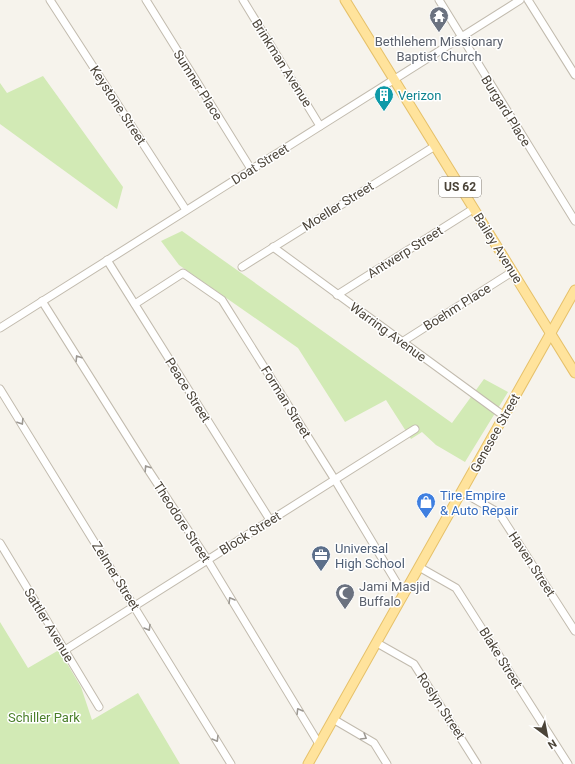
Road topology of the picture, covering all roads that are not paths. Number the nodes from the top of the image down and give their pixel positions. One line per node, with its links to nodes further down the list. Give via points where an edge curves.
1 (50, 0): 15 (street, Keystone Street)
2 (146, 0): 13 (street, Sumner Place)
3 (243, 0): 11 (street, Brinkman Avenue)
4 (345, 0): 10 (main road, Bailey Avenue / US 62)
5 (438, 0): 8 (street, Burgard Place)
6 (520, 0): 8 (street, Doat Street)
7 (528, 0): 9 (street)
8 (461, 37): 10 (street, Doat Street); 16 (street, Burgard Place)
9 (575, 75)
10 (394, 80): 11 (street, Doat Street); 12 (main road, Bailey Avenue / US 62)
11 (320, 126): 13 (street, Doat Street)
12 (435, 146): 14 (main road, Bailey Avenue / US 62); 17 (street, Moeller Street)
13 (251, 169): 15 (street, Doat Street)
14 (473, 208): 20 (main road, Bailey Avenue / US 62); 22 (street, Antwerp Street)
15 (186, 210): 18 (street, Doat Street)
16 (575, 221)
17 (273, 247): 19 (street, Moeller Street); 22 (street, Warring Avenue)
18 (108, 260): 23 (street, Doat Street); 24 (street, Peace Street)
19 (242, 267)
20 (512, 272): 26 (main road, Bailey Avenue / US 62); 27 (street, Boehm Place)
21 (575, 290): 26 (main road, Genesee Street)
22 (337, 295): 27 (street, Warring Avenue)
23 (42, 301): 25 (street, Doat Street); 36 (street, Theodore Street, one-way to 23)
24 (135, 304): 32 (street, Forman Street, via 183,273 222,300); 34 (street, Peace Street)
25 (0, 328)
26 (551, 334): 28 (main road, Bailey Avenue / US 62); 30 (main road, Genesee Street)
27 (402, 342): 30 (street, Warring Avenue)
28 (575, 373)
29 (0, 389): 39 (street, Zelmer Street, one-way to 39)
30 (504, 416): 33 (main road, Genesee Street)
31 (415, 429): 32 (street, Block Street)
32 (335, 480): 34 (street, Block Street); 38 (street, Forman Street)
33 (462, 492): 37 (main road, Genesee Street); 40 (street, Haven Street, via 499,512)
34 (270, 520): 36 (street, Block Street)
35 (0, 543): 42 (street, Sattler Avenue)
36 (207, 559): 39 (street, Block Street); 45 (street, Theodore Street, one-way to 36)
37 (419, 567): 38 (main road, Genesee Street); 50 (street, Blake Street, via 456,588)
38 (404, 595): 41 (main road, Genesee Street)
39 (135, 606): 42 (street, Block Street); 46 (street, Zelmer Street, one-way to 46)
40 (575, 631)
41 (377, 643): 44 (main road, Genesee Street); 49 (street, Roslyn Street, via 414,664)
42 (65, 650): 43 (street, Sattler Avenue)
43 (99, 707)
44 (333, 719): 45 (main road, Genesee Street); 48 (street, one-way to 48, via 374,743)
45 (319, 744): 47 (main road, Genesee Street)
46 (231, 764)
47 (308, 764)
48 (387, 764)
49 (477, 764)
50 (568, 764)

